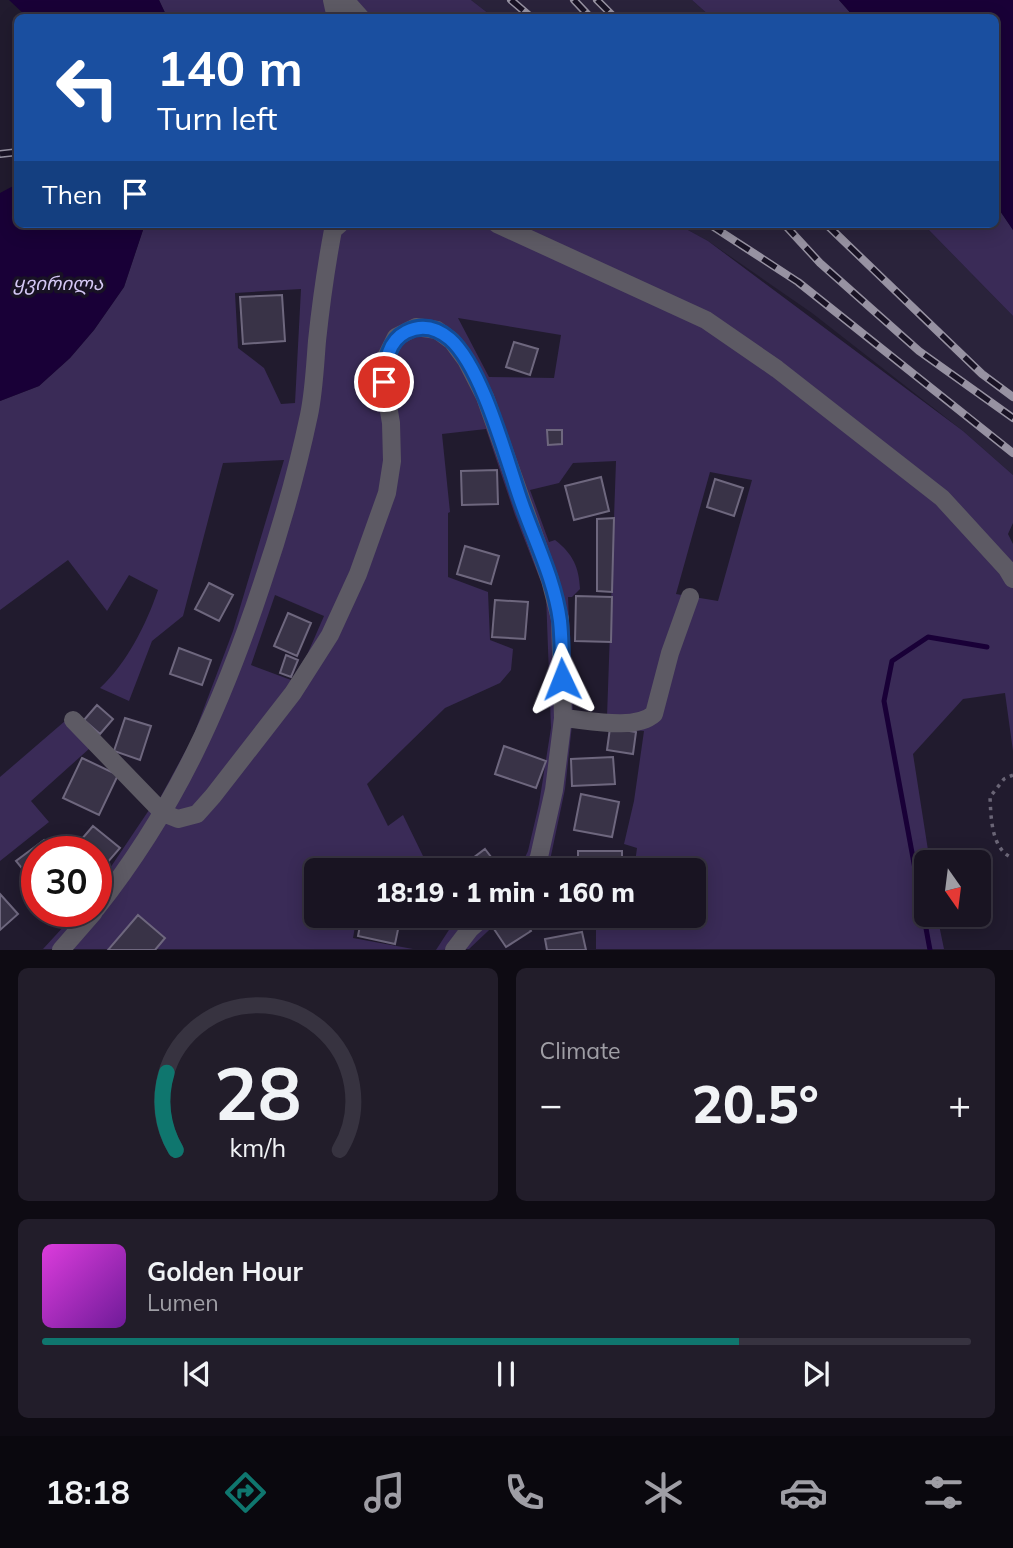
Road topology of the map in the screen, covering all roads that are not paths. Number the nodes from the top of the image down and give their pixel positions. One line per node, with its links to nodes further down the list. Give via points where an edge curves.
1 (345, 0): 2 (street)
2 (357, 14)
3 (336, 228): 9 (street, via 323,286 310,412 286,507 243,641 204,737)
4 (506, 228): 5 (street, via 706,320 777,369 942,498)
5 (1013, 579)
6 (690, 597): 7 (street, via 654,714 647,721)
7 (563, 718): 9 (street, via 560,619 485,397 452,341 437,330 416,327 396,337 386,357 392,461 387,493 330,635 293,694 197,814 178,820); 10 (street, via 554,790)
8 (73, 720): 9 (street)
9 (163, 813): 11 (street)
10 (539, 858)
11 (112, 889)
12 (84, 927): 14 (street)
13 (471, 928): 15 (street)
14 (73, 945)
15 (454, 950)

